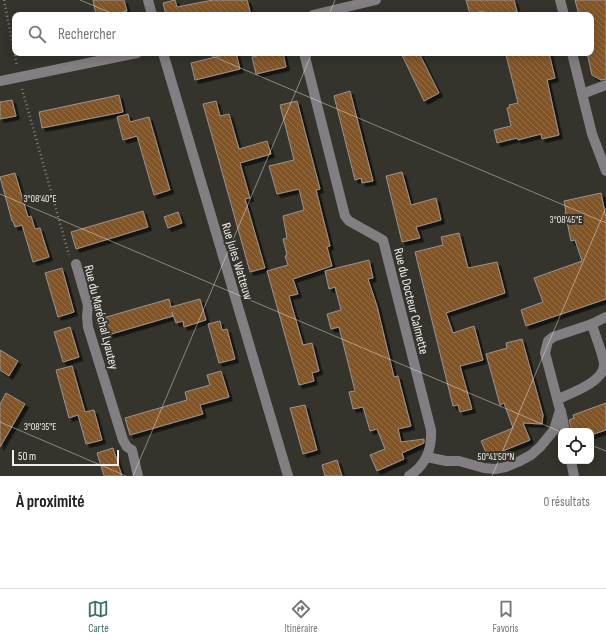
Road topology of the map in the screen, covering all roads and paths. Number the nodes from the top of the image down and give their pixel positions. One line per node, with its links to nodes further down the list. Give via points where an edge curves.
1 (4, 0): 8 (path, Rue du Maréchal Lyautey)
2 (148, 0): 5 (street)
3 (376, 0): 6 (street)
4 (560, 0): 7 (street)
5 (151, 12)
6 (326, 12)
7 (563, 12)
8 (12, 41)
9 (15, 56): 14 (path, Rue du Maréchal Lyautey)
10 (122, 56): 14 (street)
11 (164, 56): 28 (street, Rue Jules Watteuw)
12 (305, 56): 25 (street, Rue du Docteur Calmette, via 345,216 349,221 383,240 431,430)
13 (573, 56): 17 (street)
14 (19, 77): 15 (street); 19 (path, Rue du Maréchal Lyautey, via 70,258)
15 (0, 81)
16 (606, 85): 17 (street)
17 (582, 94): 18 (street, via 592,134)
18 (606, 171)
19 (76, 264): 27 (street, Rue du Maréchal Lyautey, via 88,305 88,327 123,440 132,450)
20 (606, 317): 21 (street)
21 (592, 324): 22 (street, via 604,364 600,376); 22 (street, via 548,341 545,353)
22 (558, 400): 23 (street)
23 (560, 410): 24 (street); 25 (street, via 554,430 540,447 531,455 506,467 484,468 459,461)
24 (564, 428)
25 (427, 457): 29 (street)
26 (572, 464): 30 (street)
27 (138, 476)
28 (288, 476)
29 (409, 476)
30 (574, 476)

